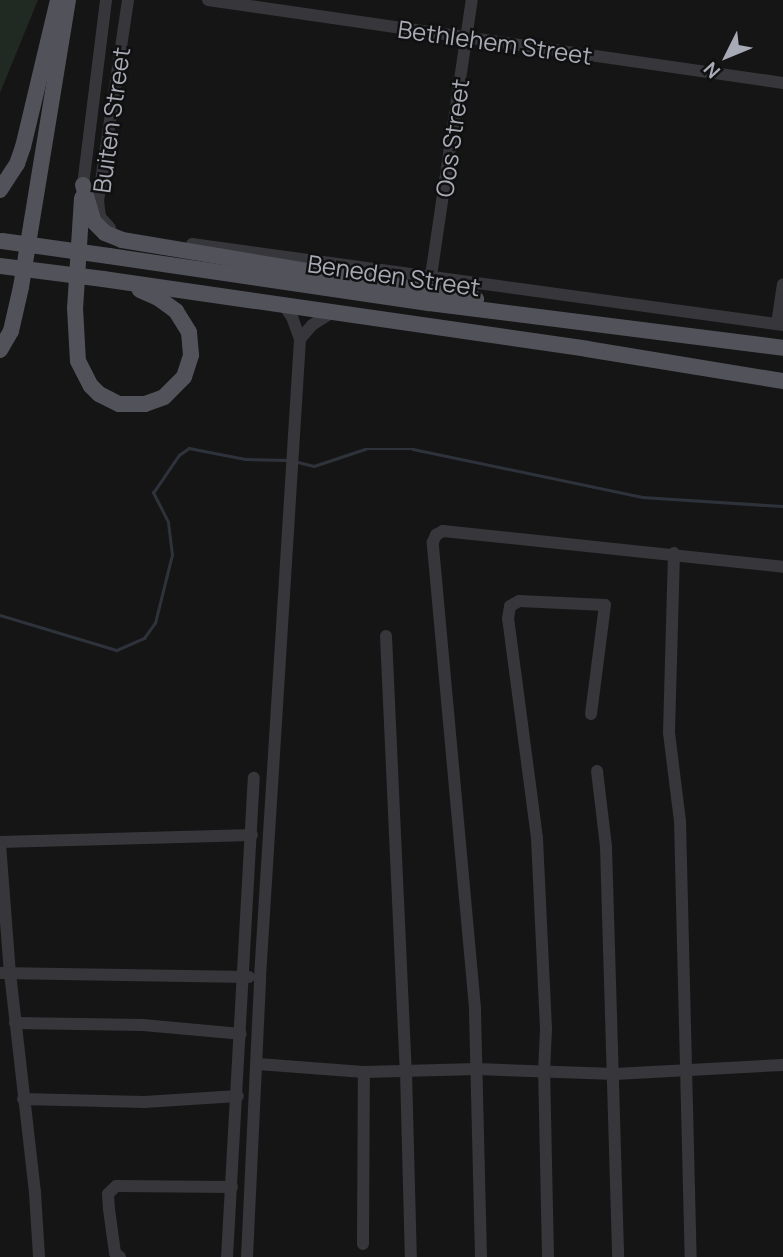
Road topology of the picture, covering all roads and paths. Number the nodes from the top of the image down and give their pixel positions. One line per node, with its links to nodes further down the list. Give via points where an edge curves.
1 (58, 0): 10 (main road, via 23,147)
2 (68, 0): 23 (main road, via 21,287 11,331)
3 (106, 0): 9 (street)
4 (128, 0): 11 (street, Buiten Street, via 99,201 100,217)
5 (208, 0): 7 (street, Bethlehem Street)
6 (472, 0): 7 (street, Oos Street)
7 (466, 39): 8 (street, Bethlehem Street); 14 (street, Oos Street)
8 (783, 83)
9 (83, 185): 15 (main road, via 75,309 78,361 91,386 110,400 127,405 155,402 178,385 188,367 189,331 168,303); 19 (main road, via 93,221 122,240 477,299)
10 (0, 190)
11 (117, 233): 14 (street, Beneden Street)
12 (1, 241): 19 (main road, Beneden Street, bridge)
13 (0, 266): 15 (main road, bridge)
14 (431, 275): 20 (street, Beneden Street)
15 (110, 280): 17 (main road, Beneden Street)
16 (783, 284): 20 (street)
17 (282, 304): 18 (main road, Beneden Street); 21 (street)
18 (333, 312): 21 (street); 24 (main road, Beneden Street)
19 (595, 325): 22 (main road, Beneden Street)
20 (780, 325)
21 (300, 339): 35 (street)
22 (783, 348)
23 (0, 349)
24 (783, 381)
25 (674, 553): 26 (street); 40 (street, via 443,531 433,542); 41 (street, via 669,733 680,821)
26 (783, 567)
27 (386, 636): 43 (street)
28 (591, 713): 44 (street, via 605,604 519,601 510,606 537,838)
29 (597, 771): 45 (street, via 606,847)
30 (254, 778): 31 (street)
31 (252, 835): 32 (street); 34 (street)
32 (0, 843): 33 (street)
33 (5, 973): 34 (street); 36 (street)
34 (244, 977): 35 (street); 37 (street)
35 (260, 977): 38 (street)
36 (15, 1023): 37 (street, via 142,1025); 47 (street)
37 (241, 1034): 46 (street)
38 (258, 1063): 42 (street); 53 (street)
39 (783, 1065): 41 (street)
40 (477, 1069): 43 (street); 44 (street); 55 (street)
41 (687, 1070): 45 (street); 58 (street)
42 (364, 1072): 43 (street); 49 (street)
43 (406, 1072): 54 (street)
44 (544, 1073): 45 (street); 56 (street)
45 (615, 1074): 57 (street)
46 (238, 1096): 47 (street, via 144,1102); 48 (street)
47 (23, 1099): 50 (street)
48 (232, 1187): 51 (street, via 116,1186 108,1194 115,1253); 52 (street)
49 (363, 1244)
50 (39, 1257)
51 (120, 1257)
52 (227, 1257)
53 (247, 1257)
54 (411, 1257)
55 (481, 1257)
56 (548, 1257)
57 (618, 1257)
58 (691, 1257)

